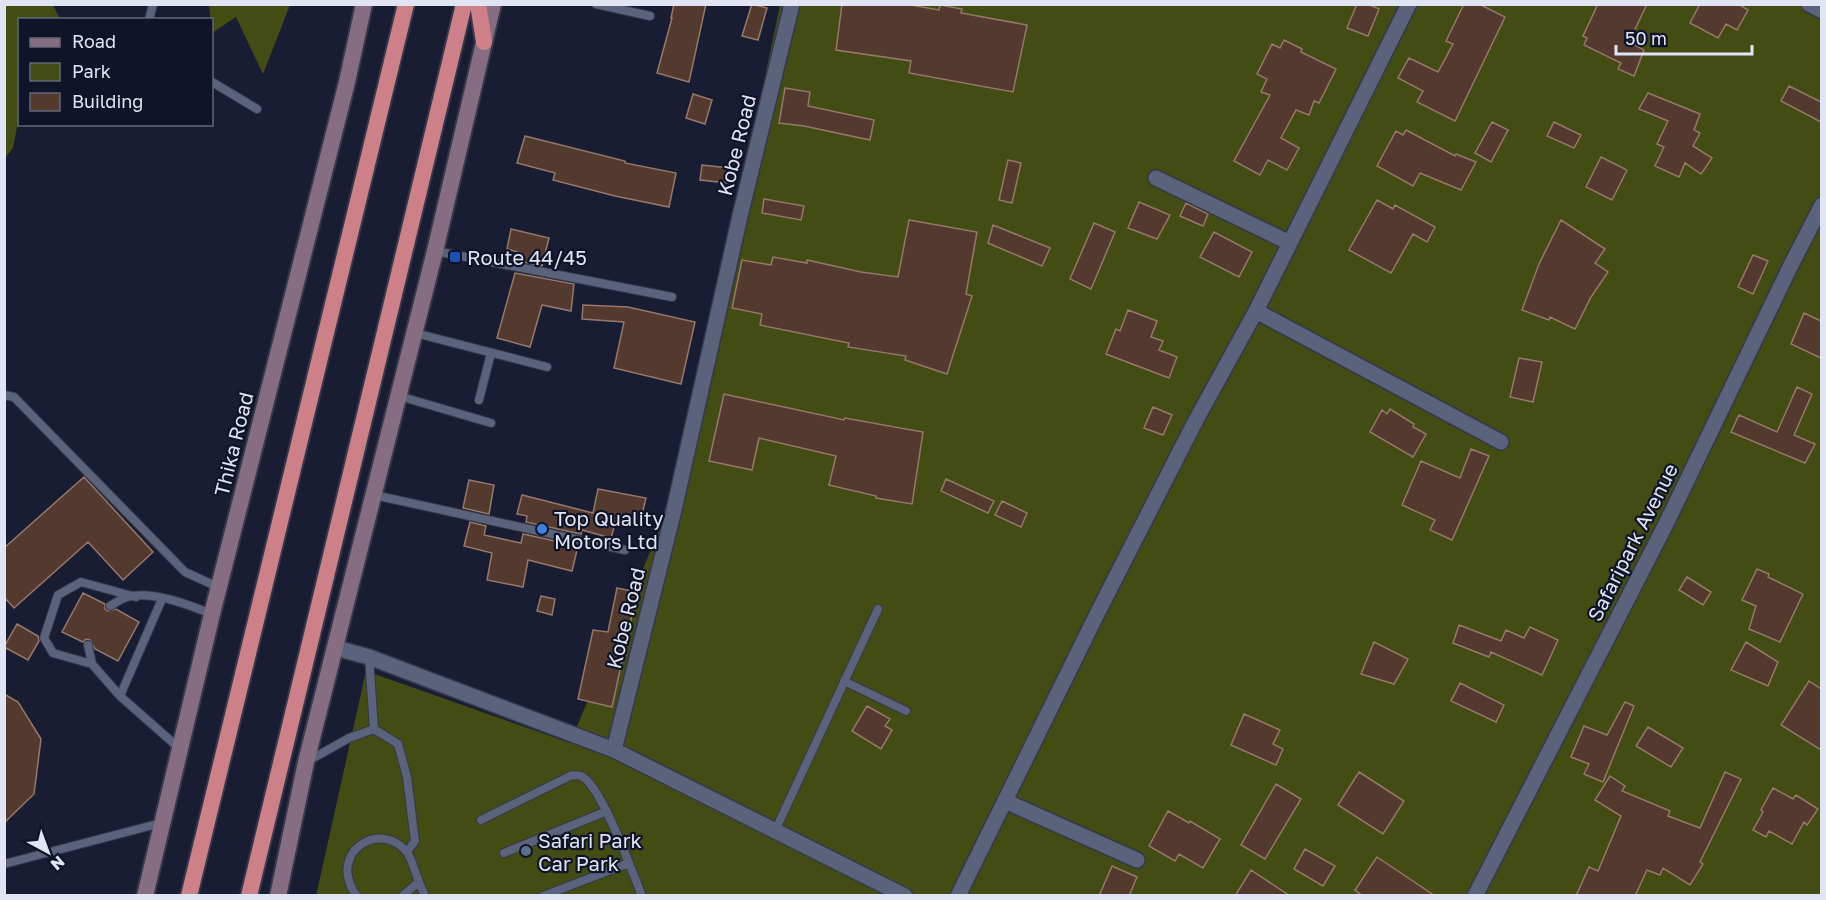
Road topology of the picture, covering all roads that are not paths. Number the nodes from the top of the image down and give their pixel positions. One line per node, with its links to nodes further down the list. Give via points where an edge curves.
1 (364, 4): 31 (main road, Thika Road)
2 (406, 4): 61 (highway)
3 (464, 4): 62 (highway)
4 (478, 4): 12 (highway)
5 (493, 4): 12 (main road)
6 (596, 4): 11 (lane)
7 (792, 4): 46 (street, Kobe Road)
8 (1409, 4): 17 (street)
9 (1809, 4): 10 (street)
10 (1821, 11)
11 (650, 16)
12 (484, 42): 18 (main road)
13 (213, 83): 14 (lane)
14 (257, 109)
15 (1156, 178): 17 (street)
16 (1821, 205): 70 (street, Safaripark Avenue, via 1666,524)
17 (1290, 243): 20 (street)
18 (435, 251): 19 (lane); 21 (main road)
19 (672, 297)
20 (1256, 312): 28 (street); 48 (street, via 1196,420)
21 (415, 333): 22 (lane); 25 (main road)
22 (491, 353): 23 (lane); 26 (lane)
23 (547, 367)
24 (4, 395): 31 (lane, via 14,398 185,572)
25 (399, 396): 27 (lane); 29 (main road)
26 (479, 400)
27 (491, 423)
28 (1501, 442)
29 (374, 495): 30 (lane); 38 (main road)
30 (625, 550)
31 (218, 587): 36 (main road, Thika Road)
32 (136, 597): 33 (lane); 34 (lane); 40 (lane, via 81,582 58,595 44,638 53,653)
33 (162, 599): 36 (lane); 42 (lane)
34 (110, 606)
35 (878, 609): 41 (lane)
36 (212, 614): 45 (main road, Thika Road)
37 (88, 645): 40 (lane)
38 (336, 648): 39 (street); 47 (main road)
39 (369, 657): 44 (lane); 46 (street)
40 (92, 664): 42 (lane)
41 (844, 681): 43 (lane); 52 (lane)
42 (120, 696): 45 (lane)
43 (906, 711)
44 (374, 729): 47 (lane); 53 (lane, via 398,744 407,777 415,841)
45 (180, 749): 51 (main road, Thika Road)
46 (614, 750): 52 (street)
47 (306, 762): 63 (main road)
48 (1005, 801): 55 (street); 69 (street)
49 (607, 811): 50 (lane, via 591,785 572,775); 54 (lane); 56 (lane)
50 (481, 820)
51 (163, 823): 57 (lane); 60 (main road, Thika Road)
52 (775, 831): 68 (street)
53 (406, 852): 58 (lane); 59 (lane, via 390,839 368,840 351,853 346,873)
54 (504, 853)
55 (1137, 860)
56 (629, 863): 66 (lane); 67 (lane)
57 (4, 864)
58 (420, 882): 64 (lane); 65 (lane)
59 (355, 895)
60 (145, 896)
61 (189, 896)
62 (249, 896)
63 (278, 896)
64 (402, 896)
65 (425, 896)
66 (543, 896)
67 (642, 896)
68 (905, 896)
69 (958, 896)
70 (1475, 896)

